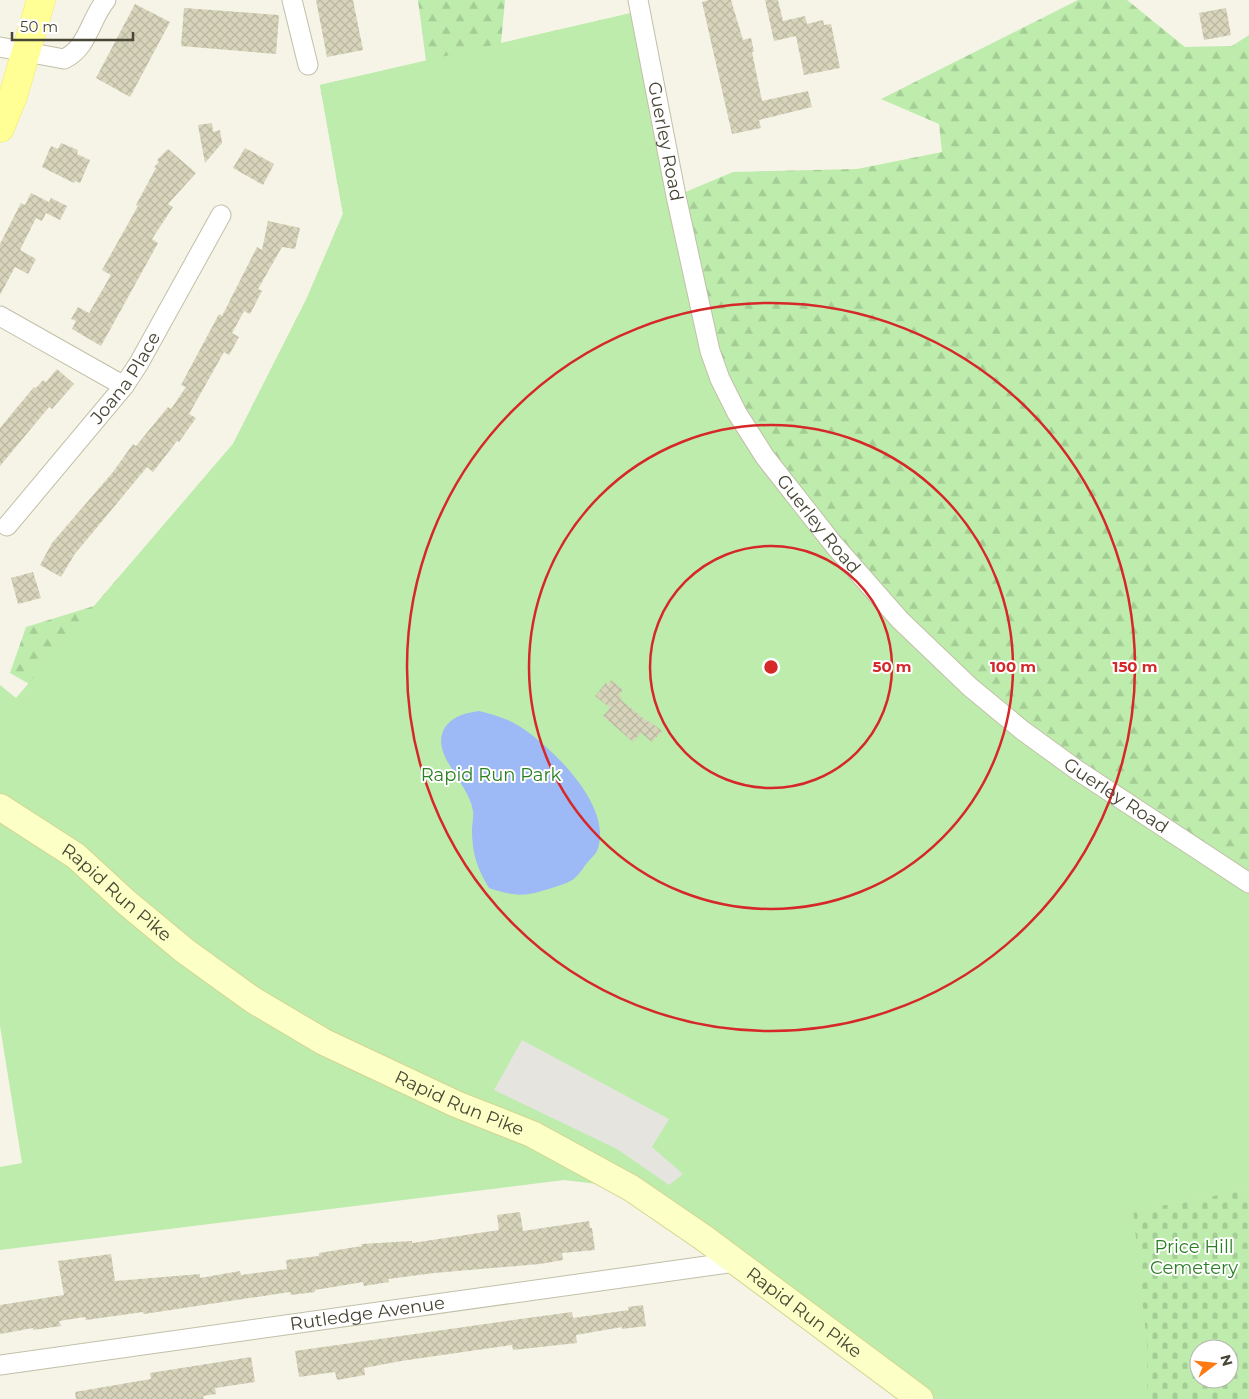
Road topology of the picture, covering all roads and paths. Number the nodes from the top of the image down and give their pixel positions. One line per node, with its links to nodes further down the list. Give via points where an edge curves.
1 (41, 0): 5 (main road)
2 (106, 0): 5 (street, via 83,43 72,55 64,59)
3 (292, 0): 6 (street)
4 (638, 0): 13 (street, Guerley Road, via 710,351 737,413 765,457 834,545 900,620 970,687 1077,770)
5 (13, 50): 7 (main road, via 13,96)
6 (308, 64)
7 (0, 128)
8 (222, 215): 10 (street, Joana Place)
9 (0, 316): 10 (street)
10 (124, 386): 11 (street, Joana Place)
11 (7, 526)
12 (0, 807): 14 (street, Rapid Run Pike, via 76,856 185,951 253,1000 324,1042 578,1157 670,1214)
13 (1249, 883)
14 (735, 1262): 15 (street, Rutledge Avenue); 16 (street, Rapid Run Pike)
15 (0, 1365)
16 (920, 1399)

